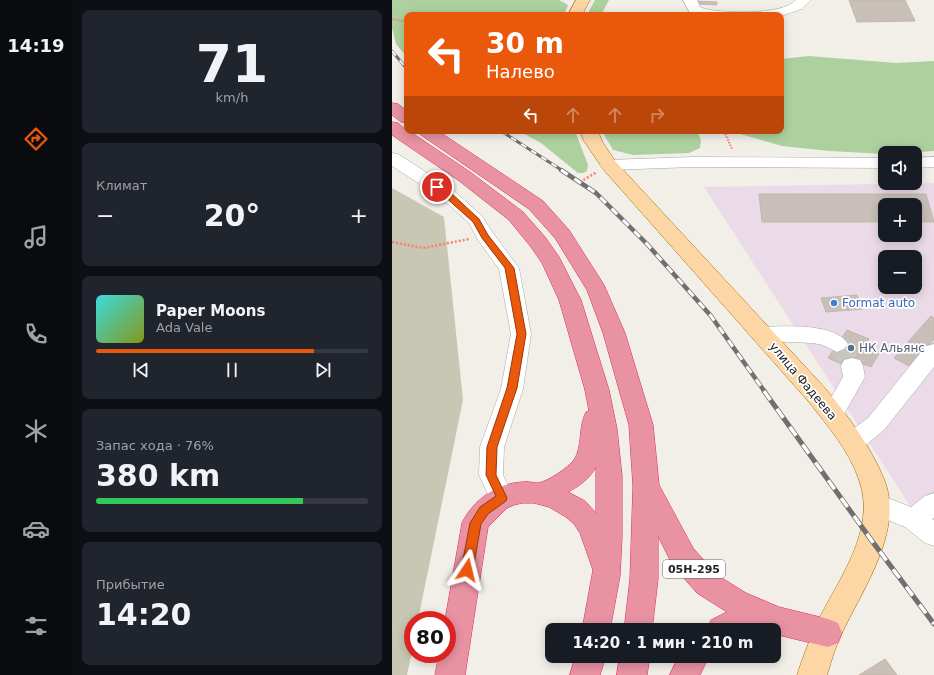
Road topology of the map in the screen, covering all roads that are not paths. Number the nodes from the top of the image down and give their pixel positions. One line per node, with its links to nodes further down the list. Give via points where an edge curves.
1 (583, 0): 4 (main road)
2 (690, 0): 5 (street, via 692,7)
3 (804, 0): 6 (street, via 801,5)
4 (577, 12)
5 (702, 12)
6 (784, 12)
7 (392, 108): 8 (highway)
8 (404, 116)
9 (392, 127): 21 (highway, via 495,199 516,216 538,242 552,262 570,300)
10 (431, 134): 24 (highway, via 536,205 562,234 597,290 614,333 640,425)
11 (590, 134): 16 (main road, улица Фадеева)
12 (392, 158): 26 (street, via 446,193 476,220 509,268 521,334 512,388 492,447 491,475)
13 (934, 162): 15 (street)
14 (878, 163): 16 (street, via 693,162)
15 (922, 163)
16 (609, 165): 17 (main road, улица Фадеева)
17 (764, 334): 18 (street, via 798,334 825,338); 22 (main road, улица Фадеева)
18 (837, 344)
19 (934, 352): 23 (street, via 876,424)
20 (852, 366): 22 (street, via 854,377)
21 (597, 390): 25 (highway, via 591,451 584,468 568,481); 31 (highway, via 605,429 609,476)
22 (832, 415): 23 (main road, улица Фадеева)
23 (853, 442): 28 (main road, улица Фадеева, via 874,485)
24 (646, 486): 32 (highway, 05Н-295, via 683,557 707,584 736,602); 34 (highway, via 644,578)
25 (539, 494): 26 (highway, via 517,493); 31 (highway, via 561,500 577,509 596,541)
26 (502, 498): 40 (highway, via 484,511 475,523)
27 (934, 502): 29 (street)
28 (877, 504): 29 (street); 36 (main road, улица Фадеева, via 872,541)
29 (914, 519): 30 (street)
30 (934, 535)
31 (606, 576): 33 (highway)
32 (776, 620): 35 (highway, 05Н-295); 36 (highway, 05Н-295)
33 (597, 623)
34 (639, 623)
35 (747, 623)
36 (828, 633): 44 (main road, улица Фадеева)
37 (589, 663): 41 (highway)
38 (634, 663): 42 (highway)
39 (691, 663): 43 (highway)
40 (450, 675)
41 (585, 675)
42 (632, 675)
43 (685, 675)
44 (812, 675)

